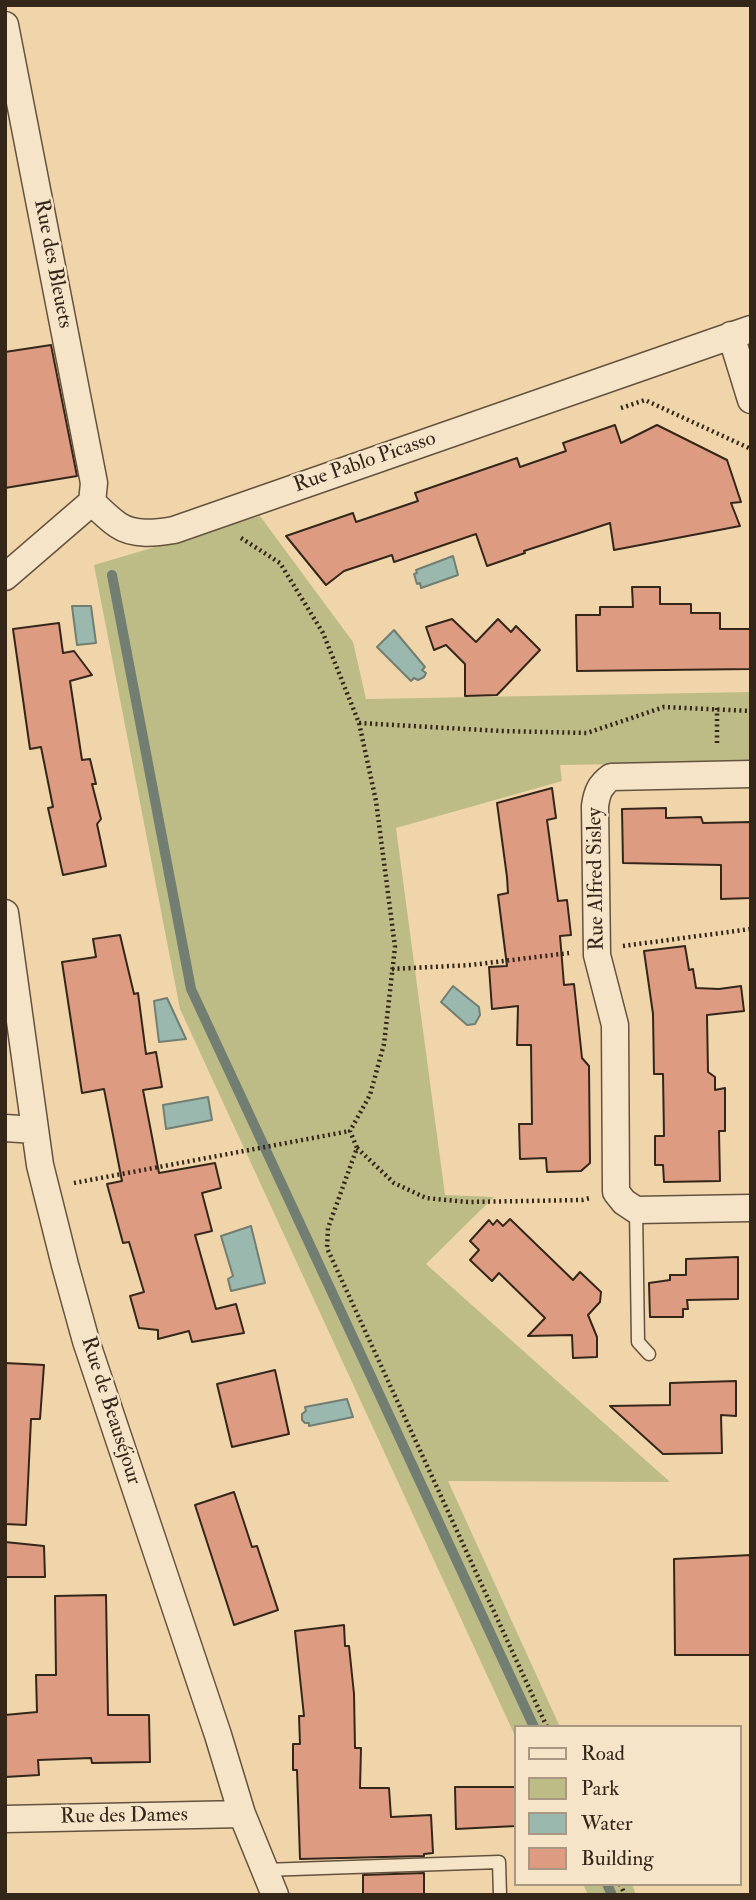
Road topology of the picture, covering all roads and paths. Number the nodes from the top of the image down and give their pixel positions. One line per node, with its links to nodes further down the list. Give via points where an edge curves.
1 (5, 25): 6 (street, Rue des Bleuets, via 94,483)
2 (741, 332): 3 (street); 6 (street, Rue Pablo Picasso, via 174,530 137,532 119,526)
3 (751, 400)
4 (618, 409): 5 (path, via 645,400)
5 (751, 449)
6 (92, 502): 8 (street)
7 (251, 531): 11 (path, via 238,536 279,563 323,633)
8 (5, 577)
9 (717, 708): 10 (path); 11 (path, via 664,707 587,733); 13 (path)
10 (751, 711)
11 (359, 723): 17 (path, via 376,801 395,947 384,1044 370,1095)
12 (751, 774): 13 (street, Rue Alfred Sisley)
13 (718, 775): 20 (street, Rue Alfred Sisley, via 611,777 596,795 597,955 615,1025)
14 (5, 913): 16 (street, Rue de Beauséjour)
15 (5, 1128): 16 (street)
16 (35, 1130): 25 (street, Rue de Beauséjour, via 86,1341)
17 (350, 1131): 18 (path); 19 (path)
18 (357, 1147): 20 (path, via 394,1183 426,1198 582,1200); 24 (path, via 328,1228 327,1248)
19 (91, 1180)
20 (616, 1192): 22 (street)
21 (751, 1208): 22 (street)
22 (636, 1210): 23 (lane, via 638,1342)
23 (649, 1354)
24 (546, 1725)
25 (242, 1814): 26 (street, Rue des Dames); 27 (street, Rue de Beauséjour)
26 (5, 1819)
27 (264, 1870): 28 (street, Rue de Beauséjour); 29 (lane, via 499,1862)
28 (275, 1895)
29 (500, 1895)

